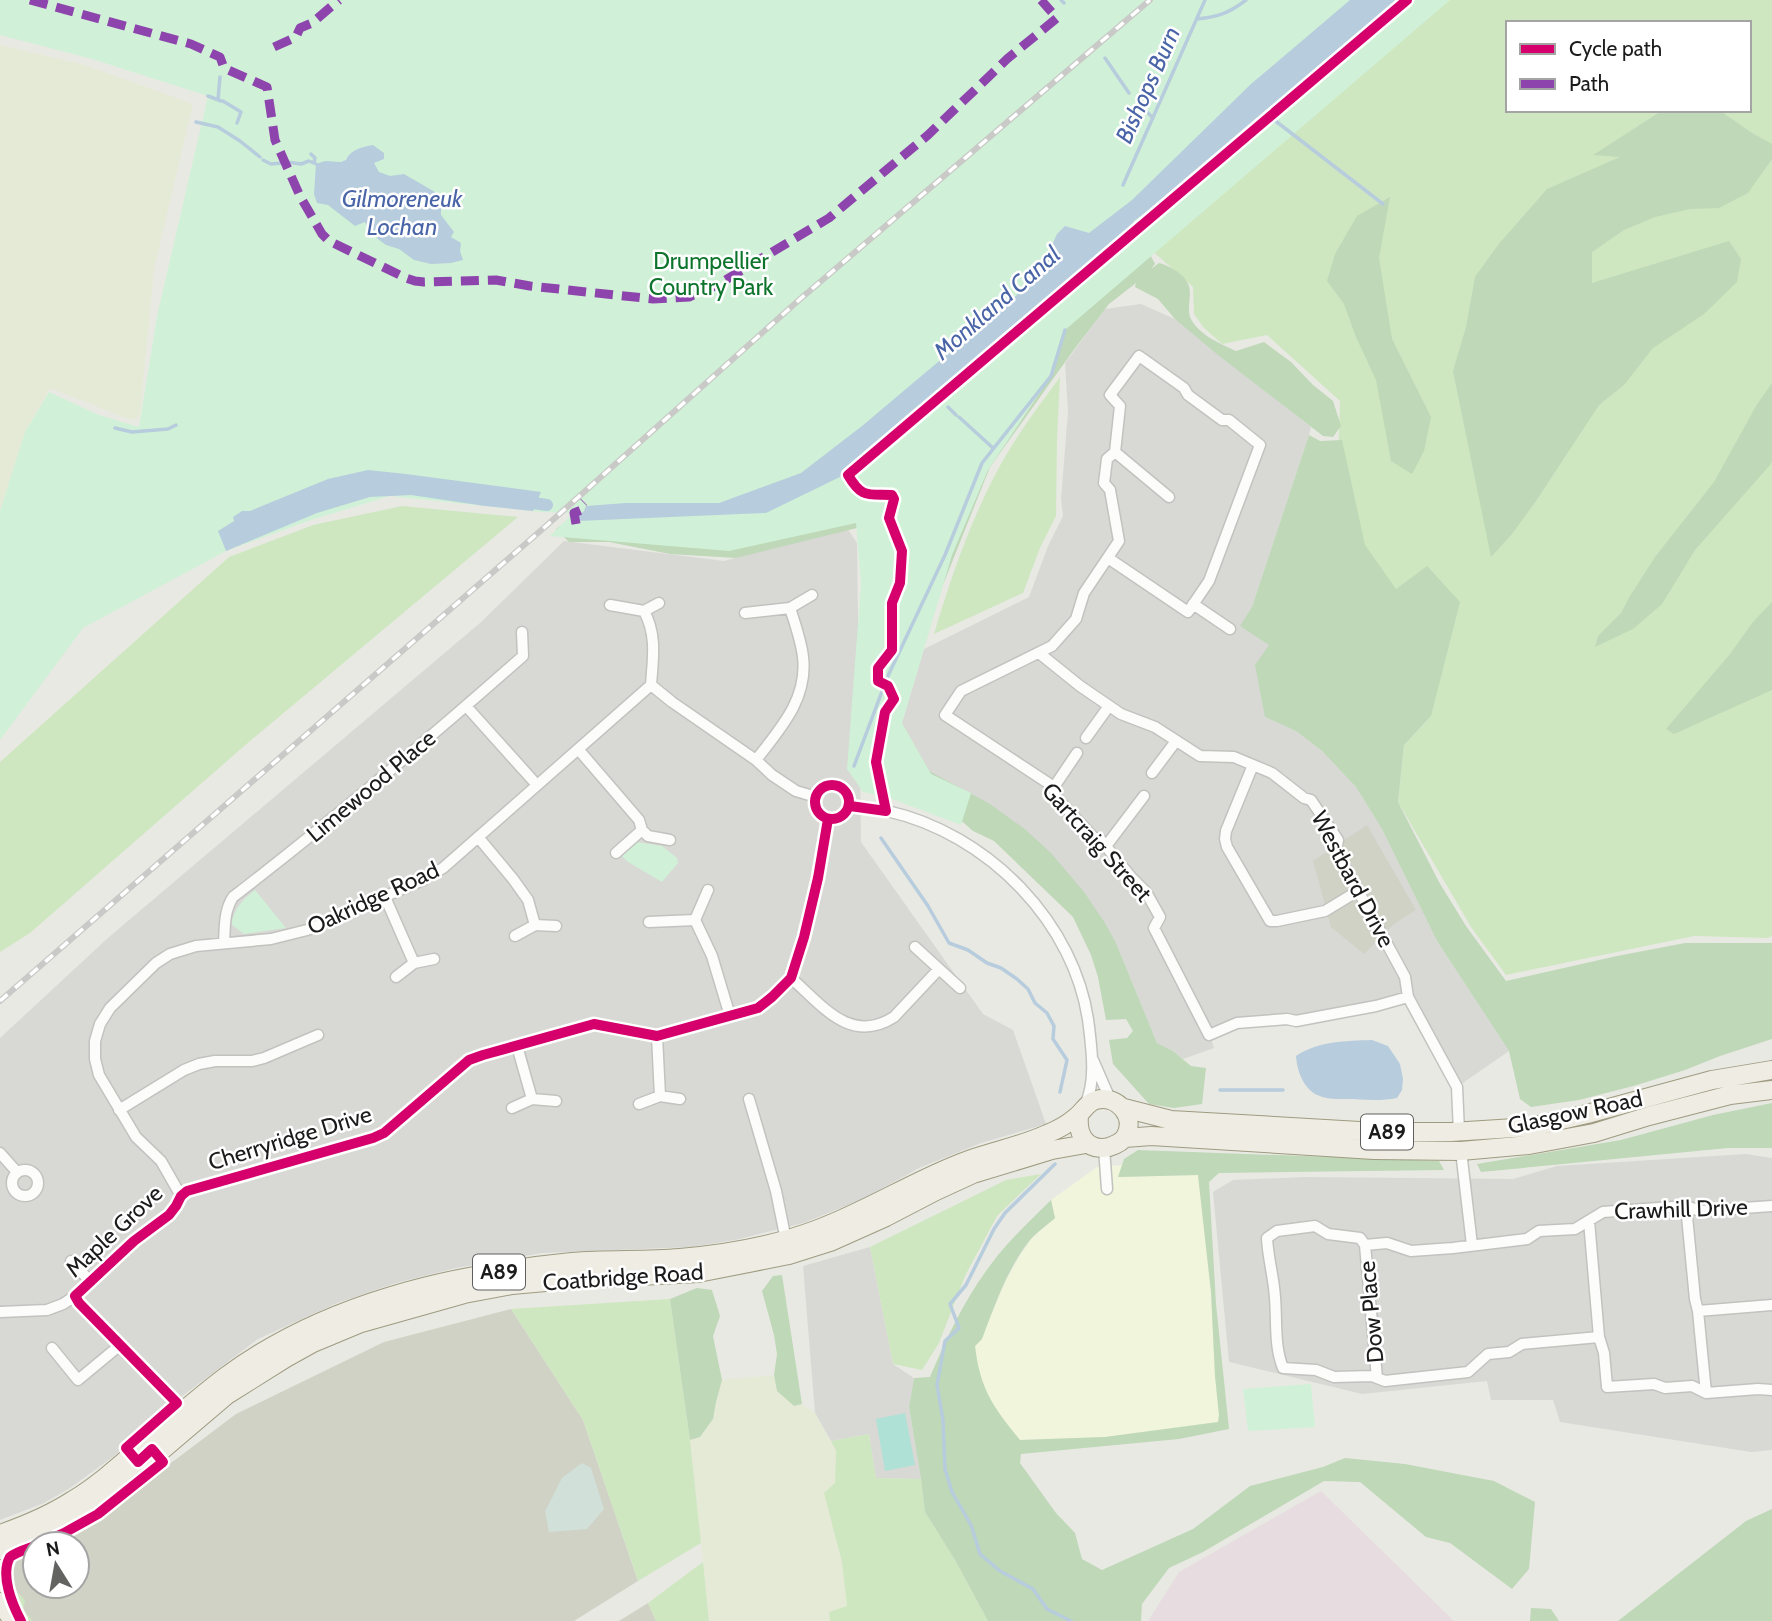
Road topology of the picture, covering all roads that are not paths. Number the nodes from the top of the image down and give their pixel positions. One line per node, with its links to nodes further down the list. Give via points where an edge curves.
1 (1115, 452): 2 (street); 3 (street, Gartcraig Street, via 1107,458 1104,483 1110,490 1119,541); 6 (street, Gartcraig Street, via 1120,406 1110,396 1139,356 1260,445 1209,581)
2 (1169, 497)
3 (1108, 558): 6 (street, via 1188,612); 13 (street, Gartcraig Street, via 1084,593 1076,619 1052,646)
4 (812, 595): 8 (street)
5 (659, 603): 9 (street)
6 (1193, 604): 11 (street)
7 (610, 605): 9 (street)
8 (790, 608): 10 (street); 21 (street, via 803,656 801,686 789,716)
9 (644, 611): 14 (street, via 654,644)
10 (745, 613)
11 (1230, 629)
12 (522, 632): 15 (street, Limewood Place, via 523,656)
13 (1039, 653): 16 (street, Westbard Drive); 25 (street, Gartcraig Street, via 961,691 945,715)
14 (651, 685): 19 (street, Oakridge Road); 21 (street)
15 (466, 706): 24 (street); 43 (street, Limewood Place, via 233,897)
16 (1109, 706): 17 (street); 18 (street, Westbard Drive)
17 (1086, 738)
18 (1176, 741): 22 (street, Westbard Drive, via 1200,756 1234,757); 23 (street)
19 (578, 749): 24 (street, Oakridge Road); 30 (street, via 632,811)
20 (1077, 753): 25 (street)
21 (756, 760): 27 (street, via 796,791)
22 (1253, 765): 36 (street, Westbard Drive, via 1311,800 1338,840 1336,850); 36 (street, via 1225,839 1270,921 1325,911)
23 (1152, 773)
24 (537, 785): 31 (street, Oakridge Road)
25 (1054, 787): 33 (street, Gartcraig Street, via 1055,796)
26 (1144, 796): 33 (street)
27 (816, 797): 28 (street, via 821,789 836,785 847,792); 29 (street, via 817,811)
28 (850, 806): 29 (street, via 842,817); 56 (street, via 886,811 949,835 998,866 1026,893 1060,941 1076,976 1088,1014)
29 (828, 819): 49 (street, Cherryridge Drive, via 818,878)
30 (642, 830): 32 (street, via 648,836); 34 (street)
31 (478, 837): 37 (street, Oakridge Road, via 433,874); 40 (street, via 528,900)
32 (670, 840)
33 (1106, 846): 51 (street, Gartcraig Street, via 1146,891 1160,917 1154,928 1209,1035 1237,1023 1296,1021)
34 (616, 853)
35 (708, 890): 38 (street)
36 (1358, 891): 51 (street, Westbard Drive, via 1405,977)
37 (385, 897): 43 (street, Oakridge Road, via 288,936); 46 (street)
38 (695, 920): 39 (street); 52 (street, via 712,956)
39 (649, 922)
40 (535, 925): 41 (street); 42 (street)
41 (556, 926)
42 (515, 936)
43 (224, 943): 68 (street, Oakridge Road, via 170,954 104,1016 97,1032 95,1059 102,1083)
44 (915, 947): 47 (street)
45 (434, 959): 46 (street)
46 (414, 963): 48 (street)
47 (939, 969): 49 (street, via 894,1017 870,1027 848,1025); 50 (street)
48 (396, 977)
49 (791, 978): 52 (street, Cherryridge Drive, via 758,1008)
50 (960, 988)
51 (1408, 997): 71 (street, Westbard Drive, via 1457,1087)
52 (730, 1016): 54 (street, Cherryridge Drive)
53 (318, 1035): 68 (street, via 264,1058 191,1067)
54 (657, 1037): 55 (street, Cherryridge Drive, via 594,1024); 59 (street)
55 (517, 1046): 61 (street); 79 (street, Cherryridge Drive, via 469,1060 373,1138)
56 (1092, 1057): 66 (street); 69 (street, via 1090,1094)
57 (1772, 1070): 60 (main road, Glasgow Road / A89)
58 (1772, 1090): 70 (main road, Glasgow Road / A89)
59 (660, 1096): 62 (street); 65 (street)
60 (1644, 1097): 70 (main road); 71 (main road, Glasgow Road / A89, via 1531,1127)
61 (532, 1099): 64 (street); 67 (street)
62 (680, 1099)
63 (749, 1099): 85 (street)
64 (556, 1101)
65 (639, 1104)
66 (1117, 1104): 69 (main road, Coatbridge Road / A89, via 1100,1099); 71 (main road, Glasgow Road / A89, via 1171,1120); 72 (main road, via 1129,1125)
67 (512, 1108)
68 (119, 1110): 79 (street, Oakridge Road, via 136,1137 161,1161)
69 (1081, 1112): 73 (main road, via 1078,1126); 85 (main road, Coatbridge Road / A89, via 1048,1134 961,1162)
70 (1649, 1116): 75 (main road, Glasgow Road / A89, via 1530,1145)
71 (1459, 1132): 75 (main road)
72 (1125, 1138): 74 (main road, A89); 75 (main road, Glasgow Road / A89)
73 (1086, 1144): 74 (main road, Coatbridge Road / A89); 85 (main road, Coatbridge Road / A89, via 973,1174 830,1242)
74 (1104, 1148): 78 (street)
75 (1461, 1151): 84 (street)
76 (0, 1153): 77 (street)
77 (17, 1172)
78 (1107, 1189)
79 (181, 1196): 87 (street, Maple Grove, via 169,1214)
80 (1685, 1206): 81 (street, Crawhill Drive, via 1700,1211); 82 (street, Crawhill Drive, via 1602,1212); 89 (street)
81 (1772, 1206)
82 (1589, 1221): 84 (street, Crawhill Drive, via 1575,1228 1539,1231 1527,1239); 91 (street)
83 (1365, 1245): 84 (street, Crawhill Drive, via 1387,1243 1411,1251); 93 (street, Dow Place); 93 (street, Crawhill Drive, via 1360,1238 1328,1234 1315,1226 1277,1231 1267,1238 1267,1253 1283,1368 1316,1370 1334,1377)
84 (1472, 1245)
85 (788, 1247): 96 (main road, Coatbridge Road / A89, via 524,1267 406,1292 332,1317 277,1344 226,1376); 97 (main road, Coatbridge Road / A89, via 698,1273 512,1285 361,1323 313,1343 227,1395 106,1498 58,1526)
86 (71, 1261): 87 (street)
87 (90, 1282): 90 (street, Maple Grove, via 56,1308)
88 (1772, 1305): 89 (street)
89 (1698, 1311): 95 (street)
90 (0, 1312)
91 (1599, 1337): 93 (street, via 1522,1343 1509,1352 1488,1354 1468,1372 1385,1381); 95 (street, via 1608,1387 1692,1386)
92 (52, 1348): 96 (street, via 78,1380 119,1346)
93 (1377, 1378)
94 (1772, 1390): 95 (street)
95 (1706, 1393)
96 (185, 1410): 97 (main road, Coatbridge Road / A89, via 104,1479)
97 (4, 1543): 98 (main road)
98 (0, 1559)
99 (0, 1602): 102 (main road)
100 (0, 1615): 101 (main road)
101 (6, 1621)
102 (13, 1621)

